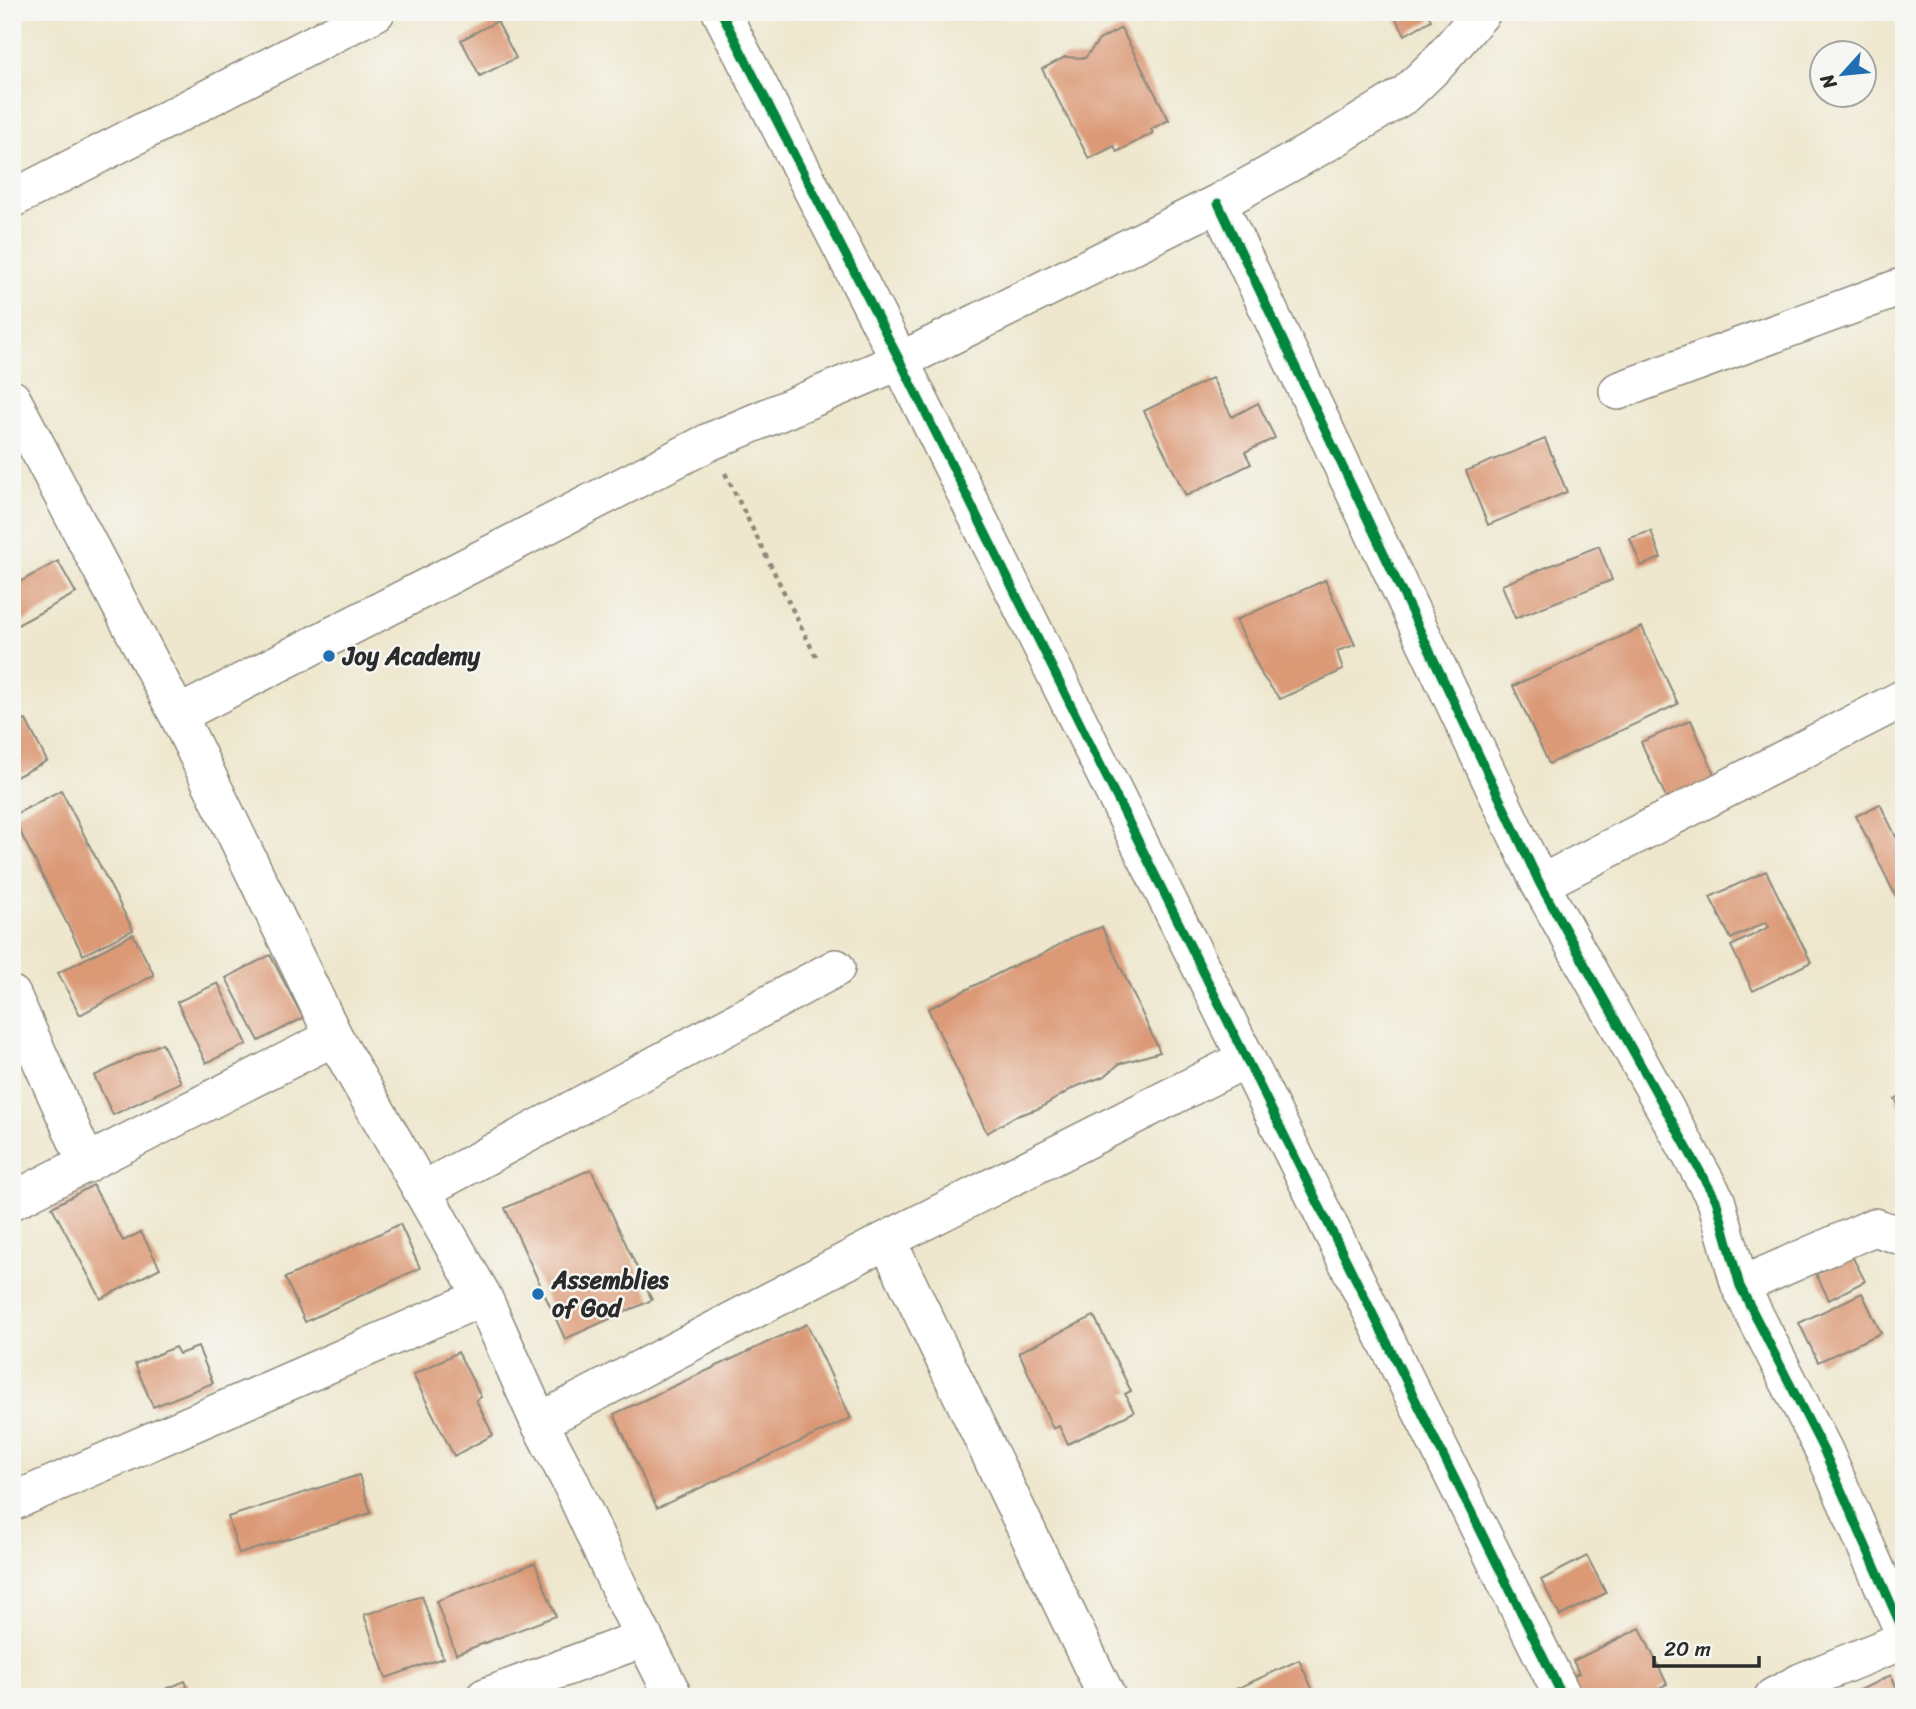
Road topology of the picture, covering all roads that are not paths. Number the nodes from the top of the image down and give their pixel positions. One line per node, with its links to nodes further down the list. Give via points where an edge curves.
1 (376, 12): 4 (street)
2 (721, 12): 7 (street)
3 (1482, 12): 5 (street, via 1406,94)
4 (12, 199)
5 (1218, 203): 7 (street); 12 (street)
6 (1904, 286): 8 (street)
7 (900, 361): 11 (street, via 709,442); 16 (street)
8 (1618, 391)
9 (12, 399): 11 (street)
10 (1904, 698): 12 (street)
11 (178, 715): 15 (street)
12 (1540, 884): 22 (street, via 1716,1200)
13 (836, 968): 18 (street)
14 (12, 995): 17 (street)
15 (334, 1037): 17 (street); 18 (street)
16 (1246, 1059): 21 (street); 32 (street)
17 (87, 1164): 19 (street)
18 (423, 1190): 23 (street)
19 (12, 1202)
20 (1904, 1237): 22 (street, via 1874,1227)
21 (887, 1240): 24 (street); 31 (street)
22 (1740, 1286): 26 (street, via 1824,1451)
23 (483, 1297): 24 (street); 25 (street)
24 (539, 1422): 27 (street)
25 (12, 1502)
26 (1904, 1633)
27 (644, 1638): 29 (street); 30 (street)
28 (1904, 1640): 33 (street)
29 (485, 1697)
30 (674, 1697)
31 (1107, 1697)
32 (1563, 1697)
33 (1773, 1697)

